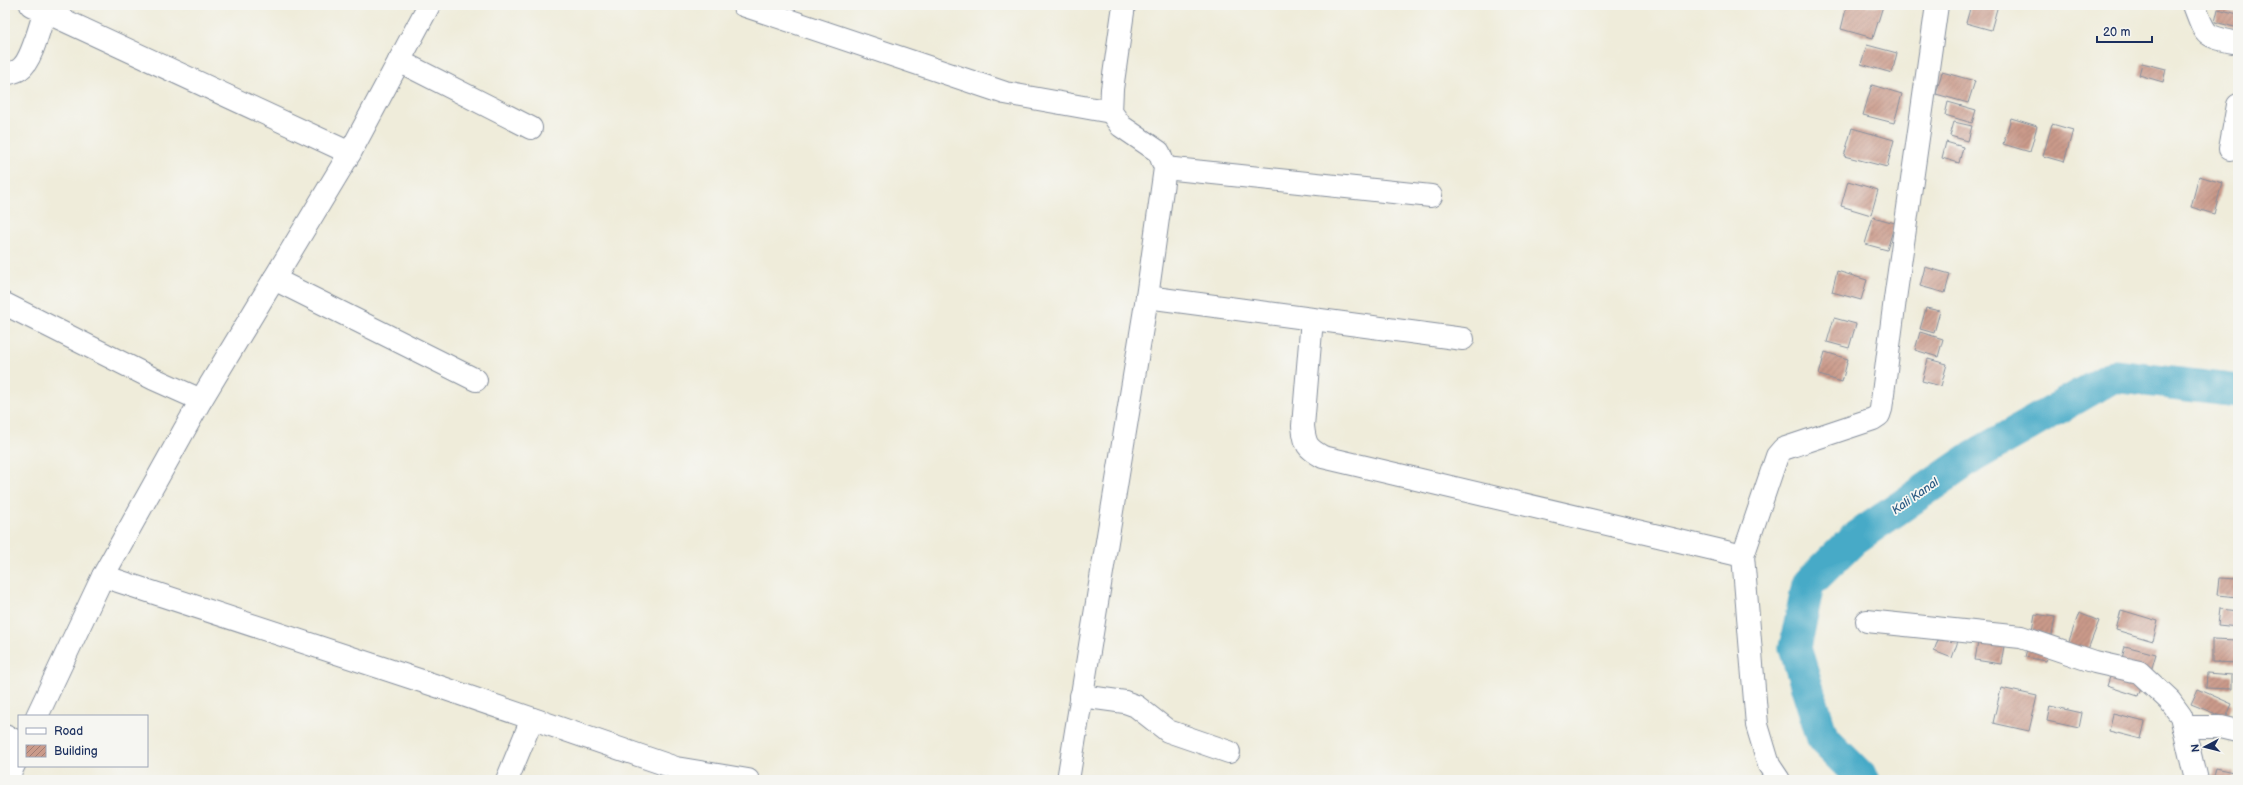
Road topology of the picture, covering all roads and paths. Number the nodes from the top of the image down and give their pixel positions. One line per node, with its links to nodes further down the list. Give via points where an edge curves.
1 (429, 5): 8 (street)
2 (743, 5): 11 (street, via 1005,93)
3 (1124, 5): 11 (street)
4 (1937, 5): 24 (street, via 1879,415 1783,449 1777,456)
5 (2194, 5): 7 (street, via 2203,30 2208,36)
6 (41, 7): 9 (street, via 34,45 24,64 14,72); 14 (street)
7 (2238, 43)
8 (399, 61): 12 (street); 14 (street)
9 (5, 74)
10 (2238, 105): 13 (street)
11 (1111, 112): 15 (street, via 1121,126 1159,152)
12 (531, 128)
13 (2230, 149)
14 (350, 153): 17 (street)
15 (1165, 168): 16 (street); 18 (street)
16 (1431, 196)
17 (274, 279): 22 (street); 23 (street)
18 (1147, 297): 20 (street); 27 (street)
19 (5, 304): 23 (street)
20 (1312, 319): 21 (street); 24 (street, via 1303,426 1304,438 1309,449 1318,454)
21 (1463, 338)
22 (476, 380)
23 (201, 400): 25 (street)
24 (1743, 556): 40 (street, via 1757,725 1769,765)
25 (103, 576): 28 (street); 29 (street)
26 (1867, 621): 30 (street, via 2021,637 2095,662 2139,672 2170,701 2181,716)
27 (1081, 696): 34 (street, via 1136,706 1168,731); 39 (street)
28 (37, 715)
29 (532, 718): 37 (street); 38 (street, via 676,768)
30 (2184, 728): 31 (street, via 2221,727); 41 (street)
31 (2238, 731)
32 (5, 736): 33 (street)
33 (18, 742)
34 (1229, 752)
35 (18, 756): 36 (street)
36 (7, 780)
37 (507, 780)
38 (748, 780)
39 (1068, 780)
40 (1779, 780)
41 (2196, 780)

